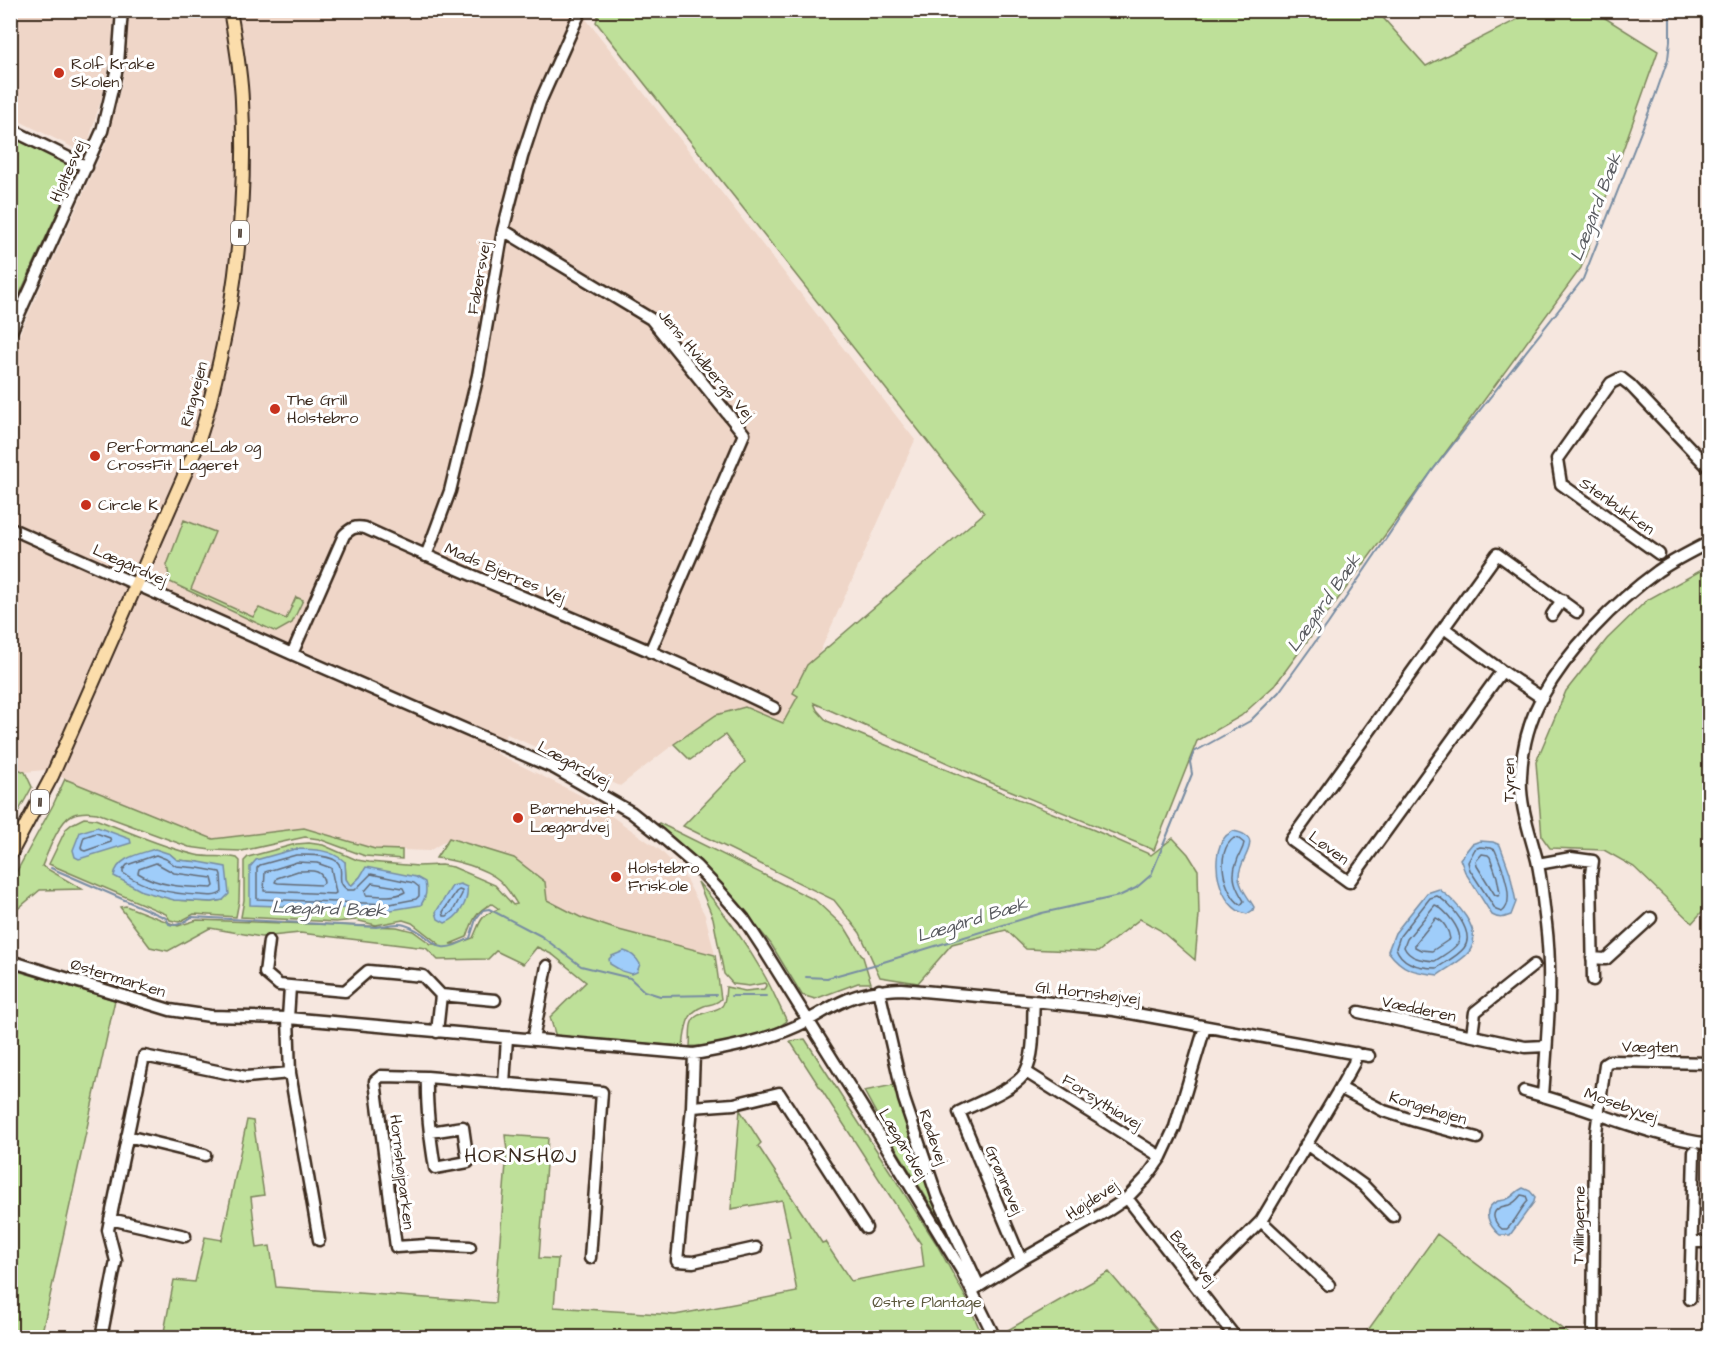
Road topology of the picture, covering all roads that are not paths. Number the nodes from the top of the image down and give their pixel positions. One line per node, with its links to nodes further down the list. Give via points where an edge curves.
1 (122, 10): 5 (street, Hjaltesvej, via 115,83 102,131)
2 (230, 10): 13 (main road, Ringvejen / 11, via 242,99 243,171 231,306 200,436)
3 (581, 10): 6 (street, Fabersvej, via 540,102)
4 (10, 129): 5 (street)
5 (87, 166): 7 (street, Hjaltesvej)
6 (503, 230): 12 (street, Fabersvej, via 476,384 450,491); 18 (street, Jens Hvidbergs Vej, via 651,319 744,434)
7 (10, 334)
8 (1710, 469): 11 (street, Stenbukken, via 1621,378 1611,383 1557,459 1562,484)
9 (10, 528): 13 (street, Lægårdvej)
10 (1710, 542): 21 (street, Tyren, via 1659,570 1624,598 1585,638)
11 (1659, 554)
12 (426, 556): 18 (street, Mads Bjerres Vej); 19 (street, Mads Bjerres Vej, via 365,528 351,529 344,535)
13 (136, 584): 19 (street, Lægårdvej); 23 (main road, Ringvejen / 11, via 52,776)
14 (1562, 600): 15 (street, Løven); 16 (street); 17 (street, Løven, via 1497,554)
15 (1577, 612)
16 (1552, 615)
17 (1444, 628): 20 (street); 20 (street, Løven, via 1291,840 1349,882)
18 (650, 652): 22 (street, Mads Bjerres Vej)
19 (292, 654): 39 (street, Lægårdvej, via 554,768 631,812 696,866 744,919)
20 (1502, 671): 21 (street)
21 (1542, 698): 24 (street, Tyren, via 1530,724 1521,777 1522,802)
22 (774, 708)
23 (10, 855)
24 (1538, 864): 27 (street, via 1571,858 1593,861); 45 (street, Tyren, via 1550,983)
25 (1651, 918): 27 (street, via 1606,959)
26 (269, 940): 32 (street, via 265,974 279,985)
27 (1592, 958): 31 (street)
28 (10, 962): 38 (street, Østermarken, via 170,1010 210,1016)
29 (1534, 965): 42 (street, Vædderen, via 1475,1012)
30 (547, 966): 44 (street)
31 (1593, 980)
32 (290, 987): 34 (street, via 345,992 368,971 423,976); 38 (street)
33 (879, 990): 36 (street, Gl. Hornshøjvej, via 923,990); 39 (street, Gl. Hornshøjvej, via 848,999); 82 (street, Rødevej, via 904,1099 940,1204)
34 (441, 995): 35 (street); 41 (street)
35 (495, 1000)
36 (1034, 1001): 40 (street, Gl. Hornshøjvej, via 1114,1010); 50 (street, via 1032,1049)
37 (1359, 1011): 42 (street, Vædderen)
38 (288, 1018): 41 (street); 51 (street)
39 (808, 1020): 47 (street, via 764,1039); 82 (street, Lægårdvej)
40 (1205, 1027): 46 (street, Gl. Hornshøjvej); 66 (street, Højdevej, via 1175,1128)
41 (438, 1032): 43 (street)
42 (1472, 1035): 45 (street, Vædderen, via 1525,1047)
43 (507, 1038): 44 (street); 53 (street)
44 (533, 1040): 47 (street)
45 (1546, 1046): 56 (street, Tyren)
46 (1356, 1053): 48 (street, Gl. Hornshøjvej); 54 (street)
47 (694, 1054): 57 (street)
48 (1369, 1056)
49 (1710, 1063): 58 (street, Vægten, via 1610,1061 1603,1071)
50 (1026, 1071): 66 (street, Forsythiavej); 79 (street, Grønnevej, via 1011,1086 959,1112)
51 (290, 1072): 60 (street, via 246,1077 144,1056); 73 (street)
52 (427, 1077): 53 (street, Hornshøjparken); 59 (street, Hornshøjparken); 76 (street, Hornshøjparken, via 381,1076 375,1081 396,1247)
53 (504, 1084): 78 (street, Hornshøjparken, via 602,1092)
54 (1340, 1088): 61 (street, Kongehøjen, via 1384,1111); 63 (street)
55 (1524, 1091): 56 (street, Mosebyvej)
56 (1543, 1096): 58 (street, Mosebyvej)
57 (692, 1107): 71 (street, via 734,1104 778,1093); 77 (street, via 677,1261 693,1262)
58 (1598, 1113): 62 (street, Mosebyvej, via 1653,1132); 87 (street, Tvillingerne, via 1593,1331)
59 (430, 1132): 59 (street, Hornshøjparken, via 464,1127 468,1162 435,1168)
60 (127, 1136): 65 (street); 69 (street)
61 (1476, 1138)
62 (1710, 1143)
63 (1306, 1144): 68 (street, via 1363,1185); 70 (street)
64 (1694, 1152): 74 (street)
65 (205, 1155)
66 (1161, 1157): 67 (street, Højdevej)
67 (1127, 1198): 79 (street, Højdevej); 81 (street, Baunevej)
68 (1393, 1216)
69 (110, 1219): 72 (street); 84 (street, via 108,1230 116,1261)
70 (1261, 1221): 80 (street); 81 (street)
71 (866, 1228)
72 (185, 1236)
73 (319, 1240)
74 (1693, 1242): 75 (street); 83 (street)
75 (1710, 1242)
76 (470, 1247)
77 (756, 1248)
78 (590, 1258)
79 (1021, 1260): 82 (street, Højdevej)
80 (1329, 1285)
81 (1196, 1286): 86 (street, Baunevej)
82 (976, 1288): 85 (street, Lægårdvej)
83 (1690, 1299)
84 (101, 1338)
85 (995, 1338)
86 (1236, 1338)
87 (1596, 1338)

